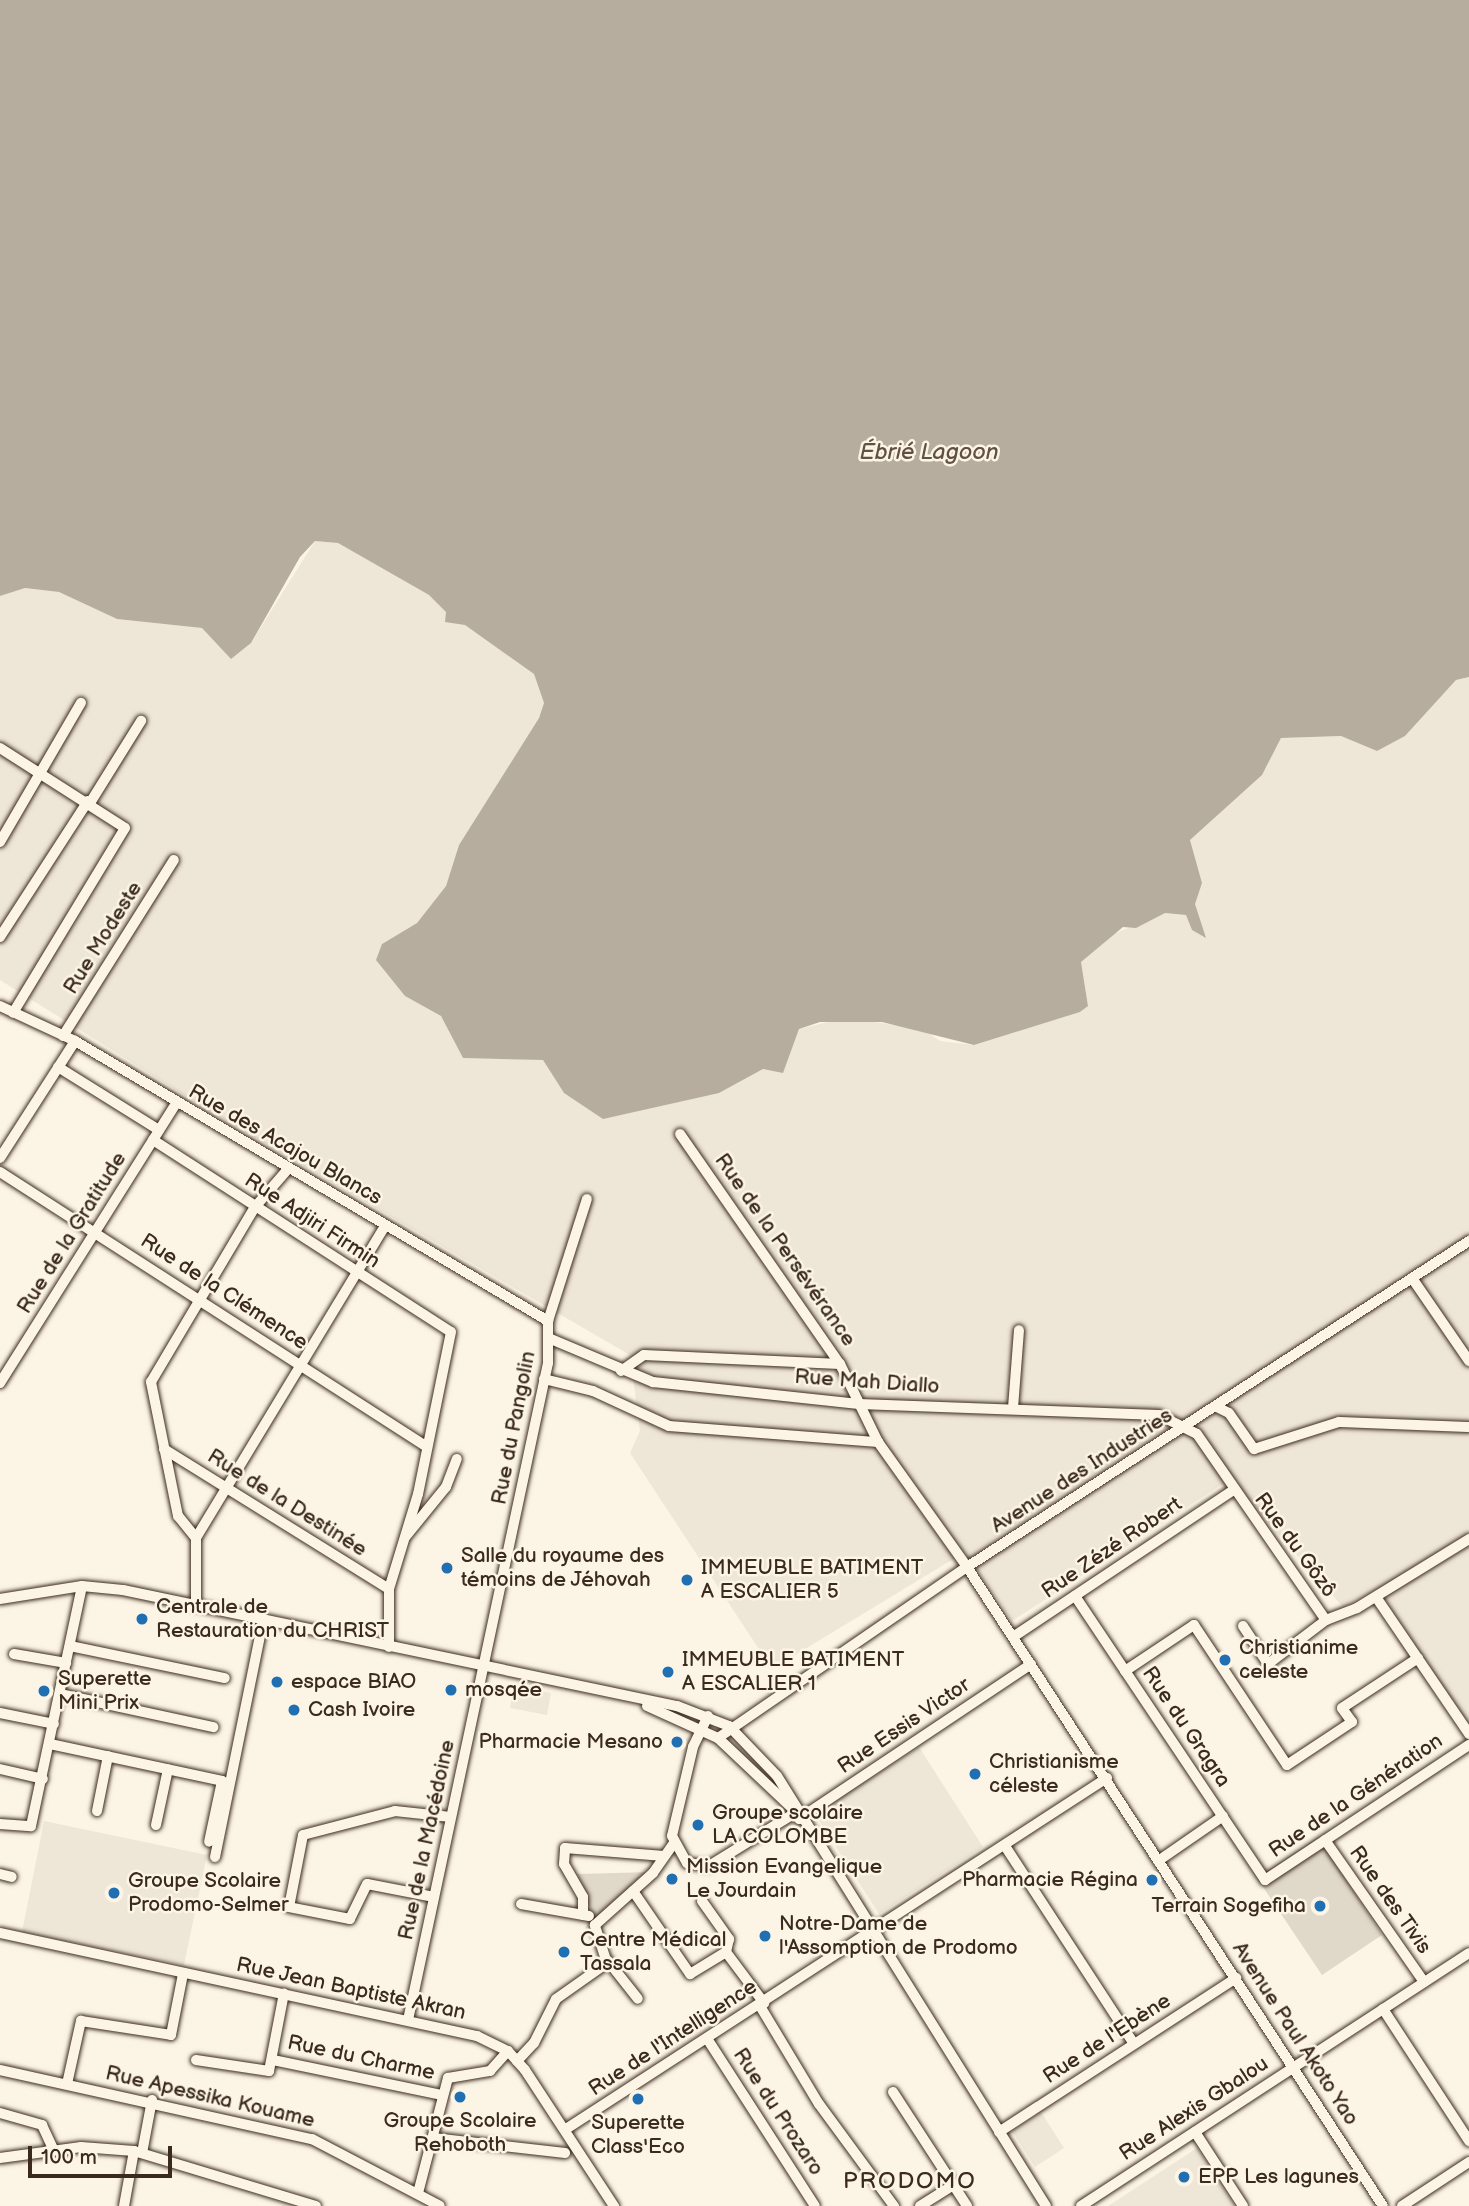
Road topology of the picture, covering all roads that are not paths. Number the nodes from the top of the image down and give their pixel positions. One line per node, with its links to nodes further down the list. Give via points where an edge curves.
1 (81, 703): 4 (street)
2 (141, 721): 5 (street)
3 (0, 748): 4 (street)
4 (43, 774): 5 (street); 6 (street)
5 (89, 802): 8 (street); 10 (street, via 124,825 126,834)
6 (0, 842)
7 (174, 860): 11 (street, Rue Modeste)
8 (0, 937)
9 (0, 1006): 10 (street, Rue des Acajou Blancs)
10 (13, 1013): 11 (street, Rue des Acajou Blancs)
11 (63, 1036): 12 (street, Rue des Acajou Blancs)
12 (75, 1041): 13 (street); 14 (street, Rue des Acajou Blancs)
13 (58, 1067): 15 (street); 18 (street)
14 (176, 1103): 15 (street, Rue de la Gratitude); 19 (street, Rue des Acajou Blancs)
15 (159, 1130): 17 (street, Rue de la Gratitude)
16 (680, 1134): 33 (street, Rue de la Persévérance)
17 (153, 1140): 22 (street, Rue Adjiri Firmin); 24 (street, Rue de la Gratitude)
18 (0, 1158)
19 (287, 1170): 22 (street); 23 (street, Rue des Acajou Blancs)
20 (0, 1172): 24 (street, Rue de la Clémence)
21 (587, 1199): 29 (street, Rue du Pangolin)
22 (255, 1208): 26 (street, Rue Adjiri Firmin); 28 (street)
23 (385, 1226): 26 (street); 29 (street, Rue des Acajou Blancs)
24 (94, 1233): 28 (street, Rue de la Clémence); 37 (street, Rue de la Gratitude)
25 (1469, 1241): 27 (street, Avenue des Industries)
26 (356, 1272): 34 (street); 44 (street, Rue Adjiri Firmin, via 451,1332)
27 (1412, 1278): 32 (street); 39 (street, Avenue des Industries)
28 (201, 1298): 34 (street, Rue de la Clémence); 45 (street, via 151,1382)
29 (548, 1321): 31 (street, Rue du Pangolin)
30 (1019, 1330): 40 (street)
31 (551, 1339): 35 (street, Rue Mah Diallo); 36 (street, Rue du Pangolin)
32 (1469, 1361)
33 (840, 1364): 35 (street, via 653,1354 637,1356); 38 (street, Rue de la Persévérance)
34 (301, 1365): 44 (street, Rue de la Clémence); 47 (street)
35 (621, 1371): 38 (street, Rue Mah Diallo, via 653,1382)
36 (544, 1379): 43 (street, via 593,1391 669,1426); 69 (street, Rue du Pangolin)
37 (0, 1383)
38 (859, 1404): 40 (street, Rue Mah Diallo); 43 (street, Rue de la Persévérance)
39 (1217, 1407): 41 (street, Avenue des Industries); 42 (street, via 1235,1419 1254,1449 1339,1422)
40 (1013, 1408): 41 (street, Rue Mah Diallo, via 1159,1415)
41 (1188, 1426): 48 (street, Rue du Gôzô); 52 (street, Avenue des Industries)
42 (1469, 1427)
43 (878, 1442): 52 (street, Rue de la Persévérance)
44 (427, 1447): 50 (street)
45 (164, 1449): 47 (street, Rue de la Destinée); 49 (street, via 178,1516)
46 (457, 1459): 50 (street, via 446,1486)
47 (225, 1487): 49 (street); 54 (street, Rue de la Destinée)
48 (1232, 1492): 55 (street, Rue Zézé Robert); 59 (street, Rue du Gôzô)
49 (196, 1538): 58 (street)
50 (403, 1539): 54 (street)
51 (1469, 1539): 56 (street, Rue du Gôzô)
52 (968, 1567): 62 (street, Avenue Paul Akoto Yao); 77 (street, Avenue des Industries)
53 (82, 1586): 57 (street); 58 (street); 63 (street)
54 (389, 1589): 64 (street)
55 (1075, 1596): 62 (street, Rue Zézé Robert); 70 (street, Rue du Gragra)
56 (1376, 1597): 59 (street, Rue du Gôzô); 66 (street)
57 (0, 1600)
58 (196, 1605): 60 (street)
59 (1326, 1620): 61 (street, via 1268,1664)
60 (263, 1621): 64 (street); 100 (street)
61 (1243, 1626)
62 (1013, 1637): 68 (street, Avenue Paul Akoto Yao)
63 (70, 1646): 67 (street); 71 (street)
64 (389, 1647): 69 (street)
65 (14, 1654): 67 (street)
66 (1418, 1658): 70 (street, via 1342,1708 1352,1722 1287,1765 1194,1625); 80 (street)
67 (66, 1663): 72 (street)
68 (1031, 1664): 88 (street, Avenue Paul Akoto Yao); 90 (street, Rue Essis Victor)
69 (484, 1668): 73 (street); 92 (street, Rue de la Macédoine)
70 (1125, 1671): 91 (street, Rue du Gragra)
71 (225, 1678)
72 (60, 1694): 76 (street); 78 (street)
73 (636, 1700): 75 (street); 79 (street)
74 (0, 1713): 76 (street)
75 (708, 1716): 77 (street); 79 (street)
76 (54, 1724): 82 (street)
77 (730, 1726): 81 (street, Avenue des Industries); 90 (street, via 777,1776)
78 (213, 1727)
79 (700, 1729): 81 (street); 97 (street)
80 (1469, 1734)
81 (718, 1738): 90 (street)
82 (50, 1744): 84 (street); 87 (street)
83 (1469, 1745): 95 (street, Rue de la Génération)
84 (108, 1756): 86 (street); 89 (street)
85 (0, 1769): 87 (street)
86 (168, 1769): 94 (street); 96 (street, via 222,1781)
87 (43, 1779): 93 (street, via 32,1826)
88 (1107, 1779): 98 (street, Rue de l'Intelligence); 101 (street, Avenue Paul Akoto Yao)
89 (97, 1811)
90 (795, 1813): 97 (street, Rue Essis Victor, via 701,1868 687,1863); 111 (street)
91 (1223, 1816): 101 (street); 104 (street, Rue du Gragra)
92 (452, 1817): 106 (street, Rue de la Macédoine); 106 (street, via 395,1811 303,1835 289,1907 350,1919 367,1884)
93 (0, 1824)
94 (156, 1825)
95 (1325, 1840): 104 (street, Rue de la Génération); 118 (street, Rue des Tivis)
96 (209, 1842)
97 (674, 1843): 99 (street)
98 (1006, 1846): 111 (street, Rue de l'Intelligence); 125 (street)
99 (664, 1856): 105 (street); 109 (street, via 565,1848 564,1864 583,1897)
100 (215, 1857)
101 (1158, 1861): 117 (street, Avenue Paul Akoto Yao)
102 (0, 1874): 103 (street)
103 (12, 1877)
104 (1265, 1880)
105 (633, 1891): 110 (street); 113 (street, via 690,1974)
106 (434, 1897): 123 (street, Rue de la Macédoine)
107 (702, 1901): 113 (street, via 729,1939)
108 (521, 1904): 109 (street)
109 (583, 1915): 110 (street)
110 (599, 1920): 115 (street, via 595,1930)
111 (870, 1931): 121 (street, Rue de l'Intelligence); 138 (street)
112 (0, 1933): 116 (street, Rue Jean Baptiste Akran)
113 (726, 1952): 121 (street)
114 (1469, 1952): 118 (street, Rue Alexis Gbalou)
115 (608, 1961): 120 (street); 129 (street, via 556,1999 539,2035)
116 (183, 1974): 119 (street, Rue Jean Baptiste Akran); 132 (street, via 171,2035 81,2021)
117 (1236, 1978): 125 (street, Rue de l'Ebène); 130 (street, Avenue Paul Akoto Yao)
118 (1424, 1982): 122 (street, Rue Alexis Gbalou)
119 (284, 1993): 123 (street, Rue Jean Baptiste Akran); 128 (street)
120 (638, 1999)
121 (762, 2004): 124 (street, Rue de l'Intelligence); 155 (street, via 819,2104)
122 (1383, 2009): 130 (street, Rue Alexis Gbalou); 141 (street)
123 (408, 2020): 126 (street, Rue Jean Baptiste Akran, via 477,2036)
124 (708, 2040): 137 (street, Rue de l'Intelligence); 154 (street, Rue du Prozaro)
125 (1134, 2044): 138 (street, Rue de l'Ebène)
126 (508, 2051): 129 (street, Rue Jean Baptiste Akran); 134 (street, via 490,2071 450,2076)
127 (196, 2060): 128 (street, via 263,2071)
128 (273, 2060): 134 (street, Rue du Charme)
129 (517, 2061): 137 (street, Rue Jean Baptiste Akran)
130 (1294, 2067): 139 (street, Rue Alexis Gbalou); 160 (street, Avenue Paul Akoto Yao)
131 (0, 2070): 132 (street, Rue Apessika Kouame)
132 (67, 2084): 135 (street, Rue Apessika Kouame)
133 (893, 2092): 147 (street)
134 (442, 2095): 140 (street)
135 (152, 2100): 143 (street); 148 (street, Rue Apessika Kouame, via 312,2140)
136 (0, 2113): 142 (street, via 42,2125)
137 (566, 2129): 150 (street, Rue Jean Baptiste Akran)
138 (999, 2132): 149 (street)
139 (1195, 2132): 158 (street, Rue Alexis Gbalou); 159 (street)
140 (433, 2138): 144 (street); 148 (street)
141 (1469, 2141)
142 (53, 2149): 143 (street); 145 (street)
143 (138, 2152): 151 (street); 152 (street)
144 (565, 2153)
145 (0, 2158)
146 (1469, 2162): 161 (street)
147 (953, 2185): 156 (street); 157 (street)
148 (418, 2193): 153 (street, Rue Apessika Kouame)
149 (1041, 2204)
150 (612, 2205)
151 (124, 2206)
152 (316, 2206)
153 (440, 2206)
154 (815, 2206)
155 (894, 2206)
156 (920, 2206)
157 (967, 2206)
158 (1081, 2206)
159 (1243, 2206)
160 (1383, 2206)
161 (1402, 2206)

